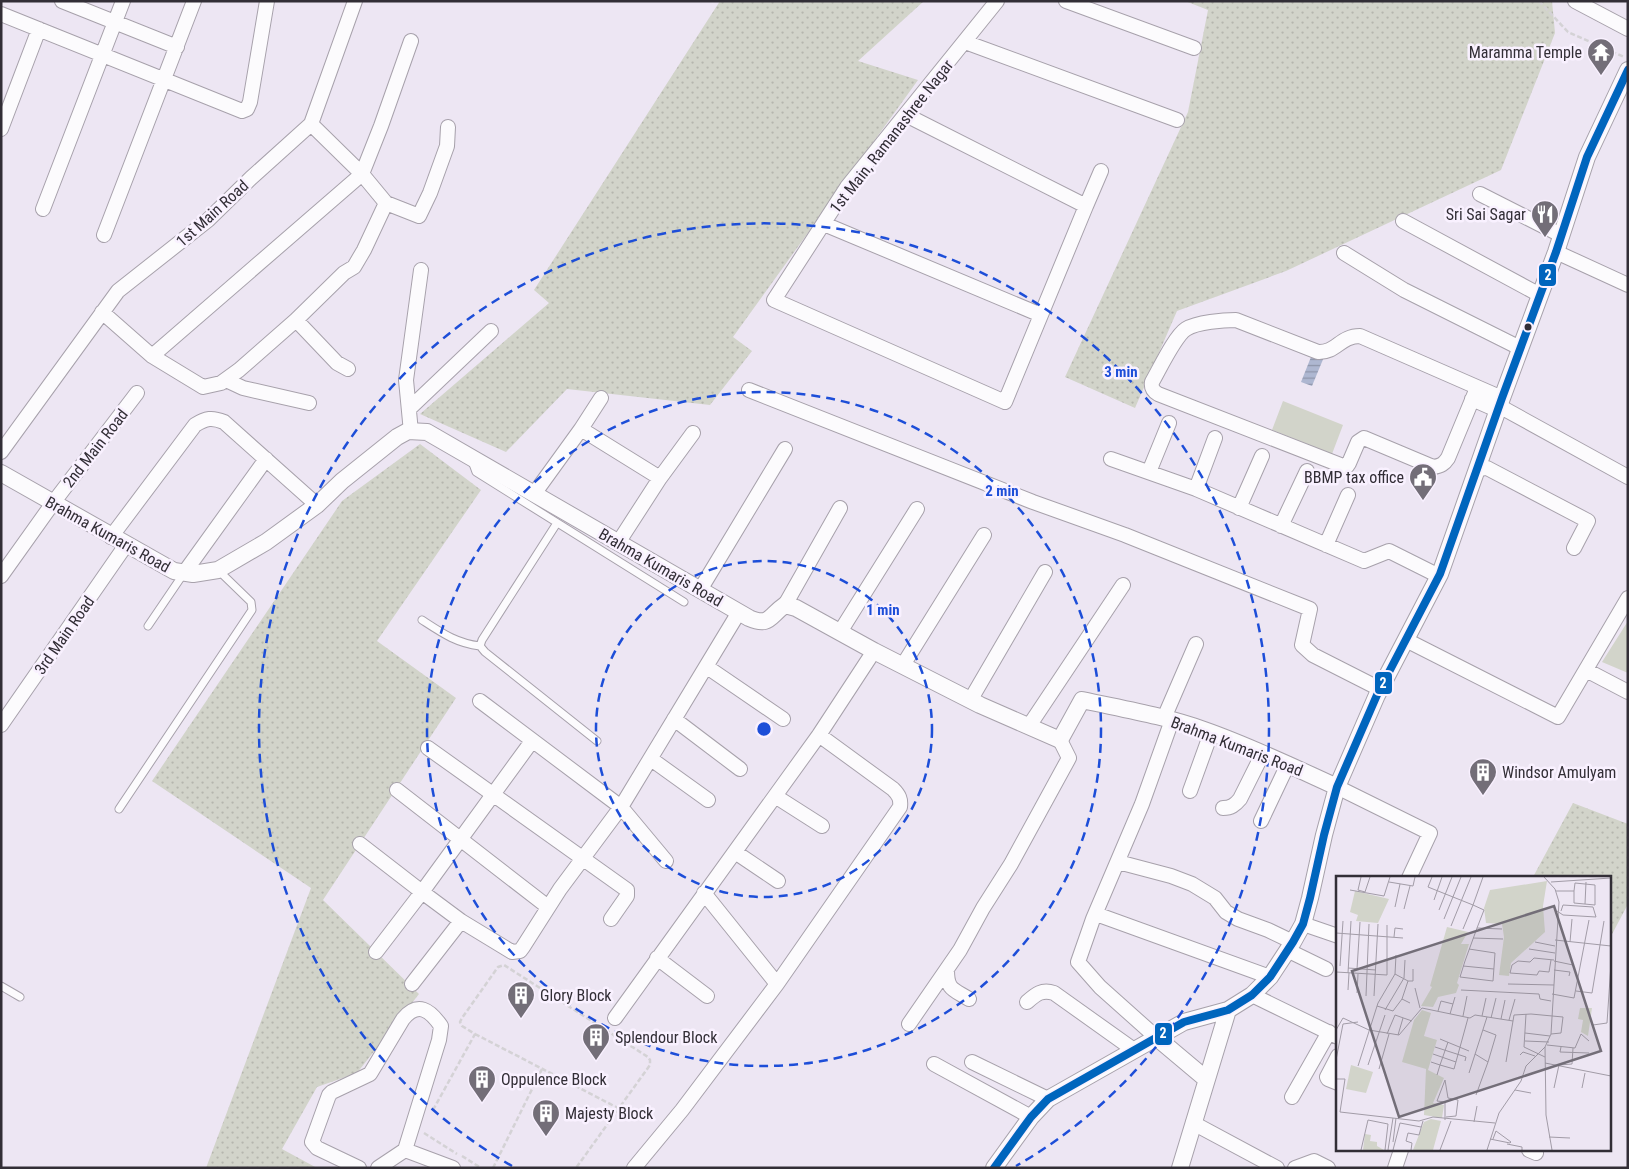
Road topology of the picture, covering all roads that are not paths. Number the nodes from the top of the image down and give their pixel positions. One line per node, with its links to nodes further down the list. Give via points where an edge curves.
1 (62, 1): 10 (street)
2 (123, 1): 10 (street)
3 (194, 1): 15 (street)
4 (267, 1): 19 (street, via 250,102 245,110)
5 (355, 1): 22 (street, 1st Main Road)
6 (997, 1): 14 (street, 1st Main, Ramanashree Nagar)
7 (1066, 1): 16 (street)
8 (1575, 1): 12 (street)
9 (1, 14): 11 (street)
10 (115, 22): 15 (street); 17 (street)
11 (39, 29): 17 (street); 24 (street)
12 (1628, 29)
13 (411, 41): 26 (street)
14 (964, 42): 20 (street, 1st Main, Ramanashree Nagar); 21 (street)
15 (177, 46): 19 (street)
16 (1194, 48)
17 (102, 55): 19 (street); 30 (street)
18 (1628, 70): 34 (street, via 1587,157)
19 (164, 79): 33 (street)
20 (906, 115): 29 (street); 32 (street, 1st Main, Ramanashree Nagar, via 847,187)
21 (1177, 120)
22 (311, 124): 26 (street); 40 (street, 1st Main Road, via 208,220 118,292)
23 (448, 127): 28 (street, via 447,146 419,216)
24 (1, 129)
25 (1101, 171): 29 (street)
26 (362, 174): 28 (street); 45 (street)
27 (1480, 194): 34 (street)
28 (386, 203): 42 (street, via 354,267)
29 (1086, 206): 41 (street)
30 (43, 209)
31 (1403, 221): 39 (street)
32 (824, 224): 41 (street); 41 (street, 1st Main, Ramanashree Nagar, via 774,300 1005,402)
33 (104, 235)
34 (1561, 235): 35 (street)
35 (1556, 252): 38 (street); 39 (street)
36 (1344, 253): 44 (street, via 1404,290)
37 (421, 270): 54 (street, via 406,380)
38 (1628, 285)
39 (1540, 295): 44 (street)
40 (102, 312): 45 (street); 61 (street, 1st Main Road)
41 (1041, 315)
42 (296, 320): 46 (street, via 337,363); 47 (street)
43 (491, 331): 54 (street)
44 (1520, 348): 53 (street)
45 (152, 356): 47 (street, via 203,387)
46 (348, 369)
47 (226, 380): 52 (street, via 243,388)
48 (749, 390): 109 (street, via 1310,609 1302,645 1313,655)
49 (137, 393): 75 (street, 2nd Main Road)
50 (1474, 394): 50 (street, via 1444,464 1434,467 1364,438 1358,442 1347,466 1343,466 1158,394 1151,386 1185,329 1236,320 1318,352 1326,352 1350,336 1360,336); 53 (street)
51 (601, 398): 56 (street)
52 (309, 403)
53 (1499, 405): 66 (street); 70 (street)
54 (409, 409): 57 (street)
55 (1169, 423): 68 (street)
56 (581, 429): 71 (street); 73 (street)
57 (411, 432): 63 (street, Brahma Kumaris Road, via 427,432); 76 (street, Brahma Kumaris Road, via 397,437 342,481)
58 (693, 433): 71 (street)
59 (1216, 438): 72 (street)
60 (785, 449): 94 (street)
61 (1, 452)
62 (1262, 456): 78 (street)
63 (472, 458): 73 (street, Brahma Kumaris Road); 80 (lane, via 476,472)
64 (266, 459): 76 (street); 83 (street, via 224,422 214,418 195,424); 90 (street)
65 (1111, 459): 68 (street)
66 (1477, 469): 87 (street, via 1487,468 1588,521); 92 (street)
67 (1307, 471): 81 (street)
68 (1149, 472): 72 (street)
69 (1, 473): 75 (street, Brahma Kumaris Road)
70 (1628, 477)
71 (660, 478): 84 (street)
72 (1196, 489): 78 (street)
73 (534, 494): 84 (street, Brahma Kumaris Road)
74 (1348, 495): 86 (street)
75 (52, 503): 83 (street, Brahma Kumaris Road); 91 (street, 2nd Main Road)
76 (318, 505): 88 (street, Brahma Kumaris Road, via 266,542)
77 (840, 508): 97 (street)
78 (1239, 508): 81 (street)
79 (917, 509): 101 (street)
80 (557, 522): 96 (lane); 104 (lane)
81 (1281, 526): 86 (street)
82 (984, 535): 106 (street)
83 (111, 537): 85 (street, Brahma Kumaris Road)
84 (618, 543): 94 (street, Brahma Kumaris Road)
85 (126, 545): 90 (street, Brahma Kumaris Road, via 174,572); 116 (street, 3rd Main Road)
86 (1326, 545): 92 (street, via 1364,561 1389,551)
87 (1574, 548)
88 (218, 570): 90 (street, Brahma Kumaris Road); 136 (lane, via 251,602 252,610)
89 (1045, 572): 111 (street)
90 (184, 573): 100 (lane)
91 (1, 576)
92 (1439, 576): 102 (street)
93 (1123, 585): 117 (street)
94 (700, 590): 98 (street, Brahma Kumaris Road)
95 (1628, 598): 108 (street)
96 (684, 602)
97 (785, 605): 98 (street, Brahma Kumaris Road, via 760,623); 101 (street)
98 (739, 612): 107 (street)
99 (422, 620): 104 (lane, via 452,639)
100 (148, 626)
101 (840, 632): 105 (street)
102 (1406, 640): 108 (street, via 1558,717); 109 (street)
103 (1196, 644): 114 (street)
104 (480, 646): 120 (lane)
105 (874, 651): 106 (street); 119 (street)
106 (903, 666): 111 (street)
107 (707, 667): 113 (street); 115 (street)
108 (1586, 670): 110 (street)
109 (1380, 689): 128 (street)
110 (1628, 692)
111 (970, 699): 117 (street)
112 (480, 701): 122 (street)
113 (783, 719)
114 (1168, 719): 118 (street, Brahma Kumaris Road); 121 (street, Brahma Kumaris Road, via 1082,700); 144 (street, via 1142,804)
115 (674, 720): 125 (street); 127 (street)
116 (1, 725)
117 (1029, 726): 121 (street)
118 (1211, 733): 124 (street, Brahma Kumaris Road); 130 (street)
119 (819, 735): 132 (street); 162 (street, via 893,789 901,800 900,807)
120 (597, 740)
121 (1060, 740): 159 (street, via 1069,758 1011,864)
122 (532, 741): 131 (street); 134 (street)
123 (428, 748): 131 (street)
124 (1263, 753): 126 (street, Brahma Kumaris Road); 135 (street, via 1240,799 1235,805)
125 (651, 759): 133 (street); 134 (street)
126 (1288, 764): 128 (street, Brahma Kumaris Road); 137 (street)
127 (740, 769)
128 (1337, 786): 145 (street, via 1430,833); 153 (street)
129 (397, 790): 139 (street)
130 (1190, 791)
131 (492, 794): 139 (street); 142 (street)
132 (775, 796): 138 (street); 141 (street)
133 (708, 800)
134 (621, 807): 142 (street); 143 (street)
135 (1223, 808)
136 (119, 809)
137 (1261, 821)
138 (822, 826)
139 (460, 839): 147 (street); 149 (street)
140 (360, 844): 147 (street)
141 (735, 852): 146 (street); 148 (street)
142 (582, 859): 149 (street); 151 (street, via 627,890 627,896)
143 (666, 861)
144 (1118, 862): 150 (street); 155 (street, via 1192,884 1215,898 1226,912 1268,930)
145 (1410, 876)
146 (778, 881)
147 (422, 892): 152 (street); 156 (street)
148 (704, 893): 157 (street); 162 (street)
149 (548, 907): 152 (street, via 523,947 516,952)
150 (1096, 914): 160 (street); 173 (street, via 1078,962 1100,987)
151 (611, 919)
152 (461, 921): 161 (street)
153 (1303, 924): 154 (street); 155 (street)
154 (1336, 935)
155 (1290, 946): 158 (street); 160 (street)
156 (376, 952)
157 (657, 958): 164 (street); 170 (street)
158 (1326, 969)
159 (947, 970): 167 (street, via 947,982 951,988); 171 (street)
160 (1270, 977): 165 (street)
161 (412, 984)
162 (778, 984): 189 (street)
163 (1, 986): 166 (lane)
164 (707, 996)
165 (1252, 996): 169 (street); 172 (street)
166 (20, 997)
167 (969, 999)
168 (1027, 1002): 174 (street, via 1040,992 1054,993)
169 (1228, 1010): 173 (street, via 1184,1022); 178 (street)
170 (615, 1018)
171 (909, 1024)
172 (1334, 1035): 180 (street)
173 (1156, 1037): 174 (street); 178 (street)
174 (1134, 1050): 181 (street)
175 (1336, 1060): 179 (street, via 1327,1077)
176 (972, 1062): 181 (street)
177 (934, 1064): 182 (street)
178 (1206, 1079): 183 (street)
179 (1336, 1082)
180 (1292, 1097)
181 (1048, 1099): 182 (street)
182 (1031, 1117): 190 (street)
183 (1193, 1122): 191 (street); 192 (street)
184 (405, 1150): 186 (street, via 441,1026 424,1009 409,1013 370,1074 329,1095 312,1142 317,1148); 187 (street); 188 (street)
185 (1400, 1152): 195 (street)
186 (360, 1168)
187 (378, 1168)
188 (453, 1168)
189 (634, 1168)
190 (994, 1168)
191 (1180, 1168)
192 (1277, 1168)
193 (1295, 1168): 194 (street, via 1314,1161)
194 (1328, 1168)
195 (1395, 1168)

